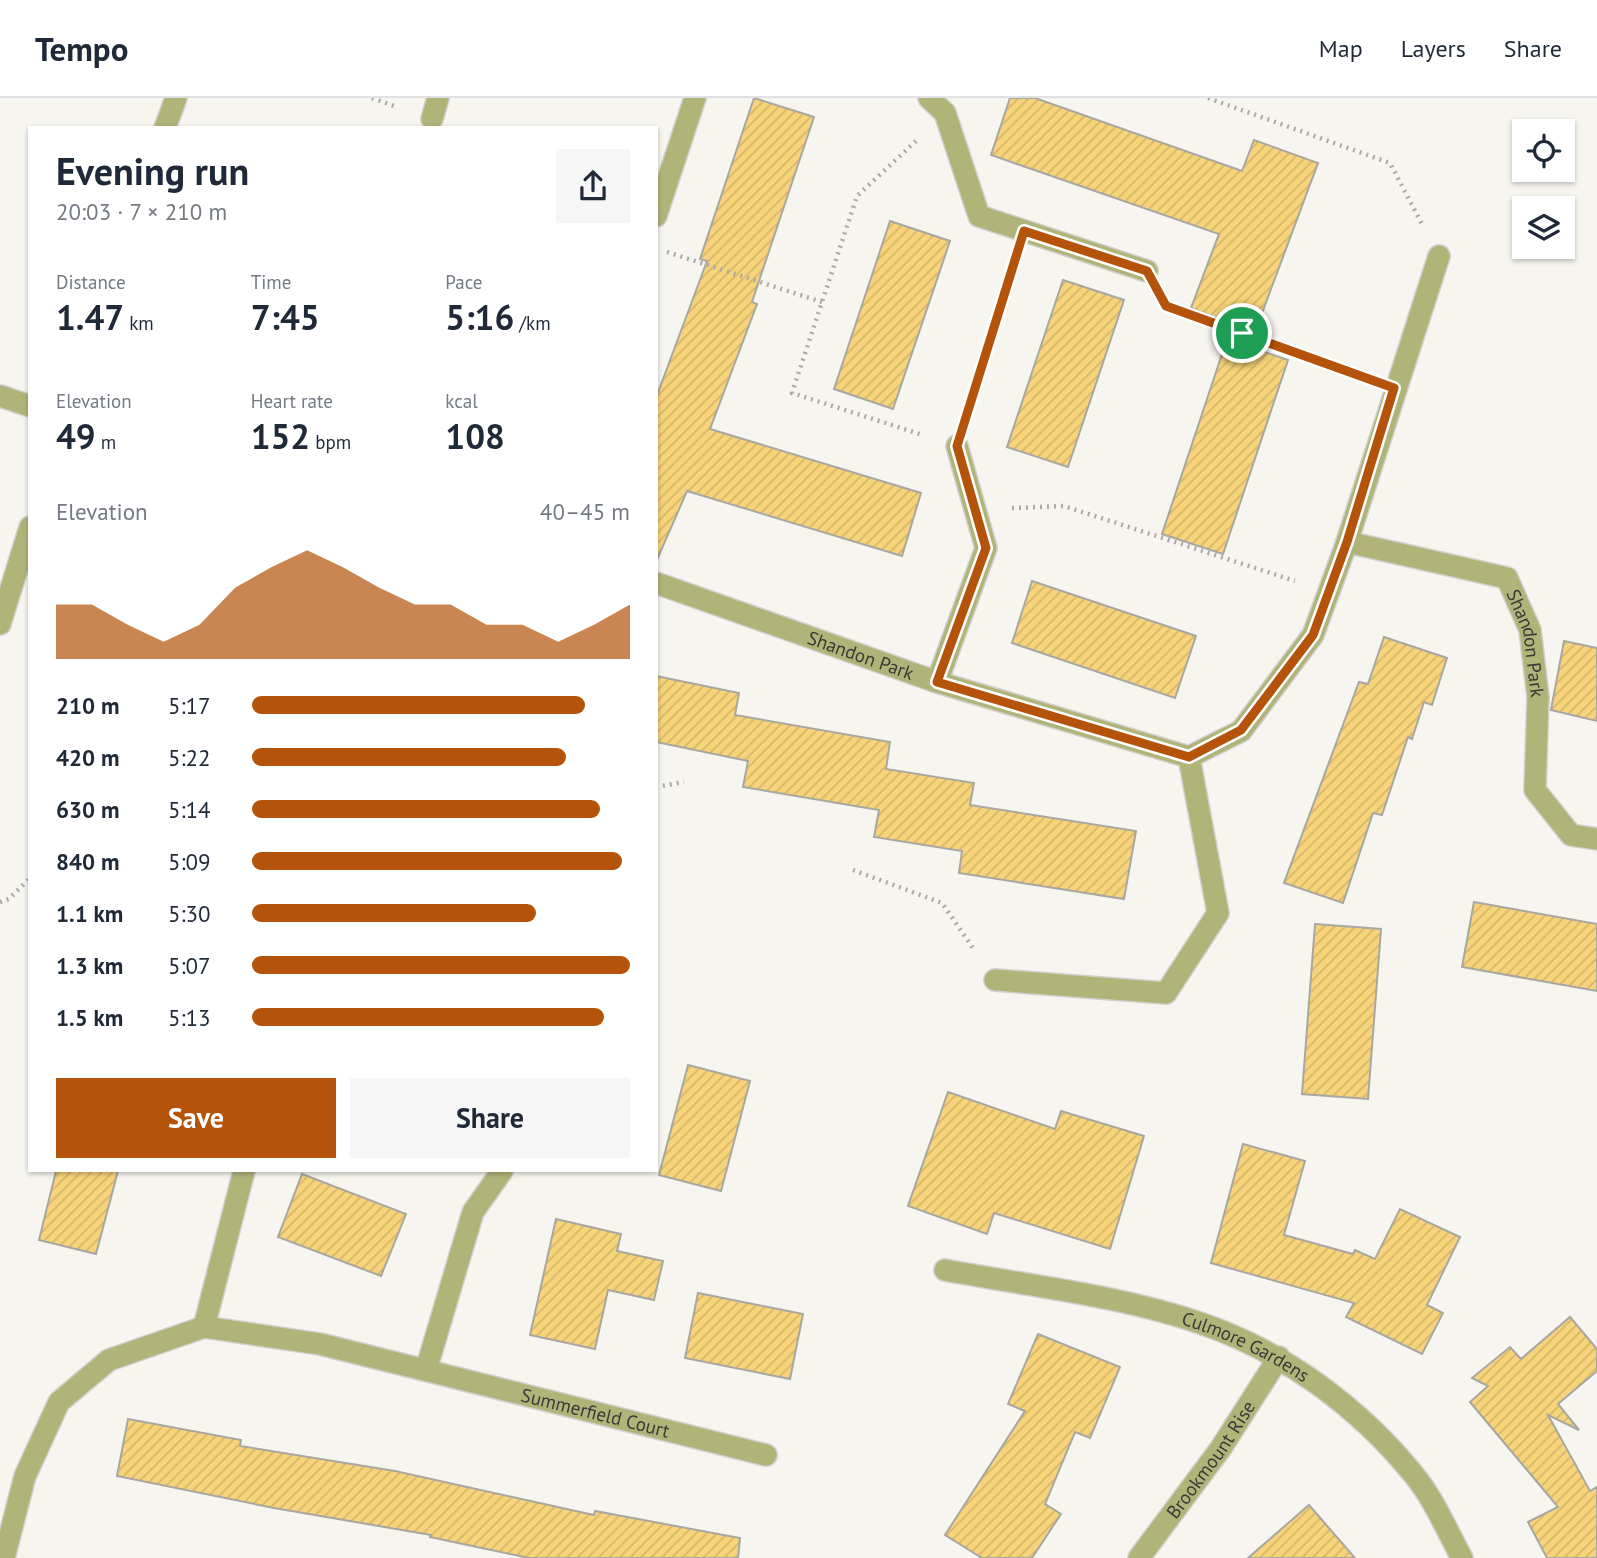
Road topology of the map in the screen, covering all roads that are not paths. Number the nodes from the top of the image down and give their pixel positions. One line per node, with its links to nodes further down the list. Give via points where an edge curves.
1 (176, 98): 6 (street)
2 (439, 98): 5 (street)
3 (695, 98): 7 (street)
4 (929, 98): 9 (street, via 945,113 979,216)
5 (432, 119)
6 (166, 126)
7 (658, 210)
8 (1439, 256): 14 (street)
9 (1147, 271)
10 (0, 396): 11 (street)
11 (28, 405)
12 (957, 446): 17 (street, via 986,548)
13 (28, 533): 16 (street)
14 (1347, 542): 18 (street, via 1313,635 1241,730); 19 (street, Shandon Park, via 1507,578 1530,630 1538,697 1535,790 1571,835)
15 (658, 584): 17 (street, Shandon Park)
16 (0, 624)
17 (937, 682): 18 (street, Shandon Park)
18 (1189, 757): 20 (street, via 1218,914 1166,993)
19 (1597, 839)
20 (995, 980)
21 (244, 1172): 24 (street)
22 (501, 1172): 26 (street, via 473,1212)
23 (945, 1270): 25 (street, Culmore Gardens, via 1117,1302 1200,1323)
24 (204, 1327): 26 (street, Summerfield Court, via 320,1344); 28 (street, Summerfield Court, via 109,1360 59,1402 25,1476)
25 (1279, 1357): 29 (street, Brookmount Rise, via 1221,1448); 30 (street, Culmore Gardens, via 1358,1416 1416,1477)
26 (426, 1370): 27 (street, Summerfield Court)
27 (766, 1455)
28 (4, 1558)
29 (1139, 1558)
30 (1462, 1558)

